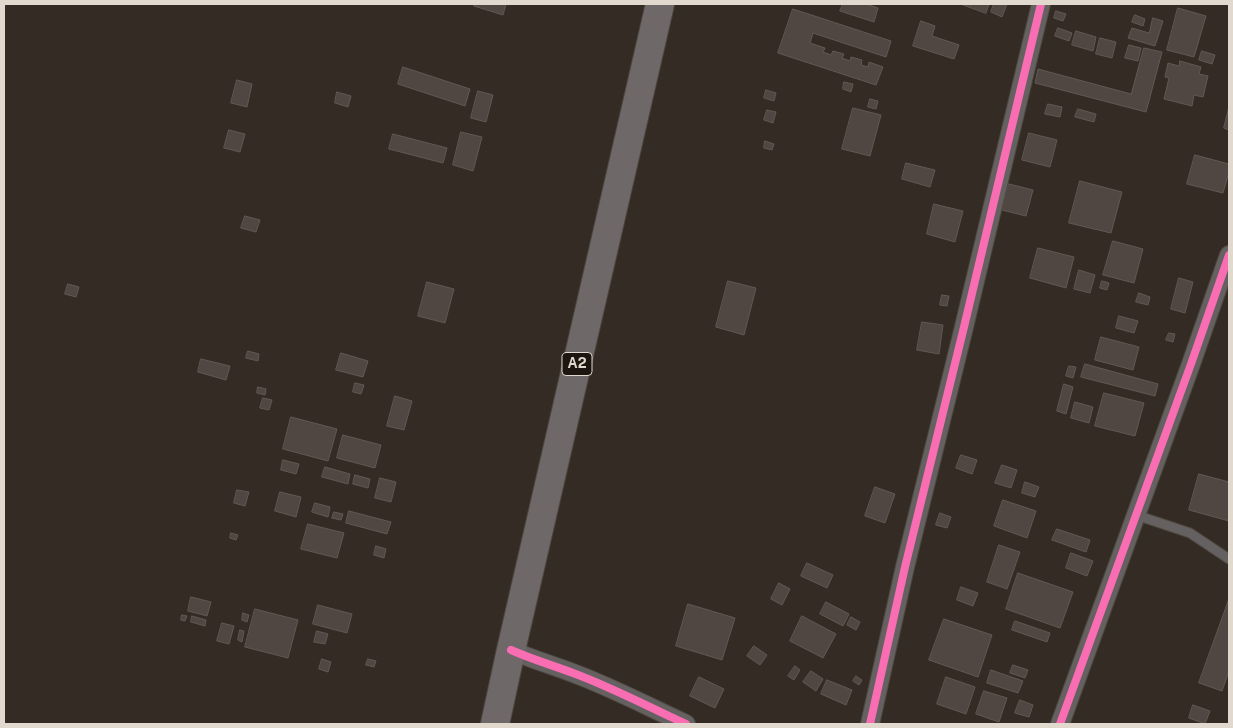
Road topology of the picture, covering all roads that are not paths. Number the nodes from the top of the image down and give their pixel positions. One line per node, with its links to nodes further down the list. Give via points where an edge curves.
1 (660, 4): 6 (highway, A2)
2 (1041, 4): 9 (street, via 904,567)
3 (1229, 255): 4 (street)
4 (1136, 515): 5 (lane, via 1190,533); 10 (street)
5 (1229, 559)
6 (511, 650): 7 (highway, A2); 8 (street, via 607,687)
7 (495, 724)
8 (686, 724)
9 (870, 724)
10 (1060, 724)

